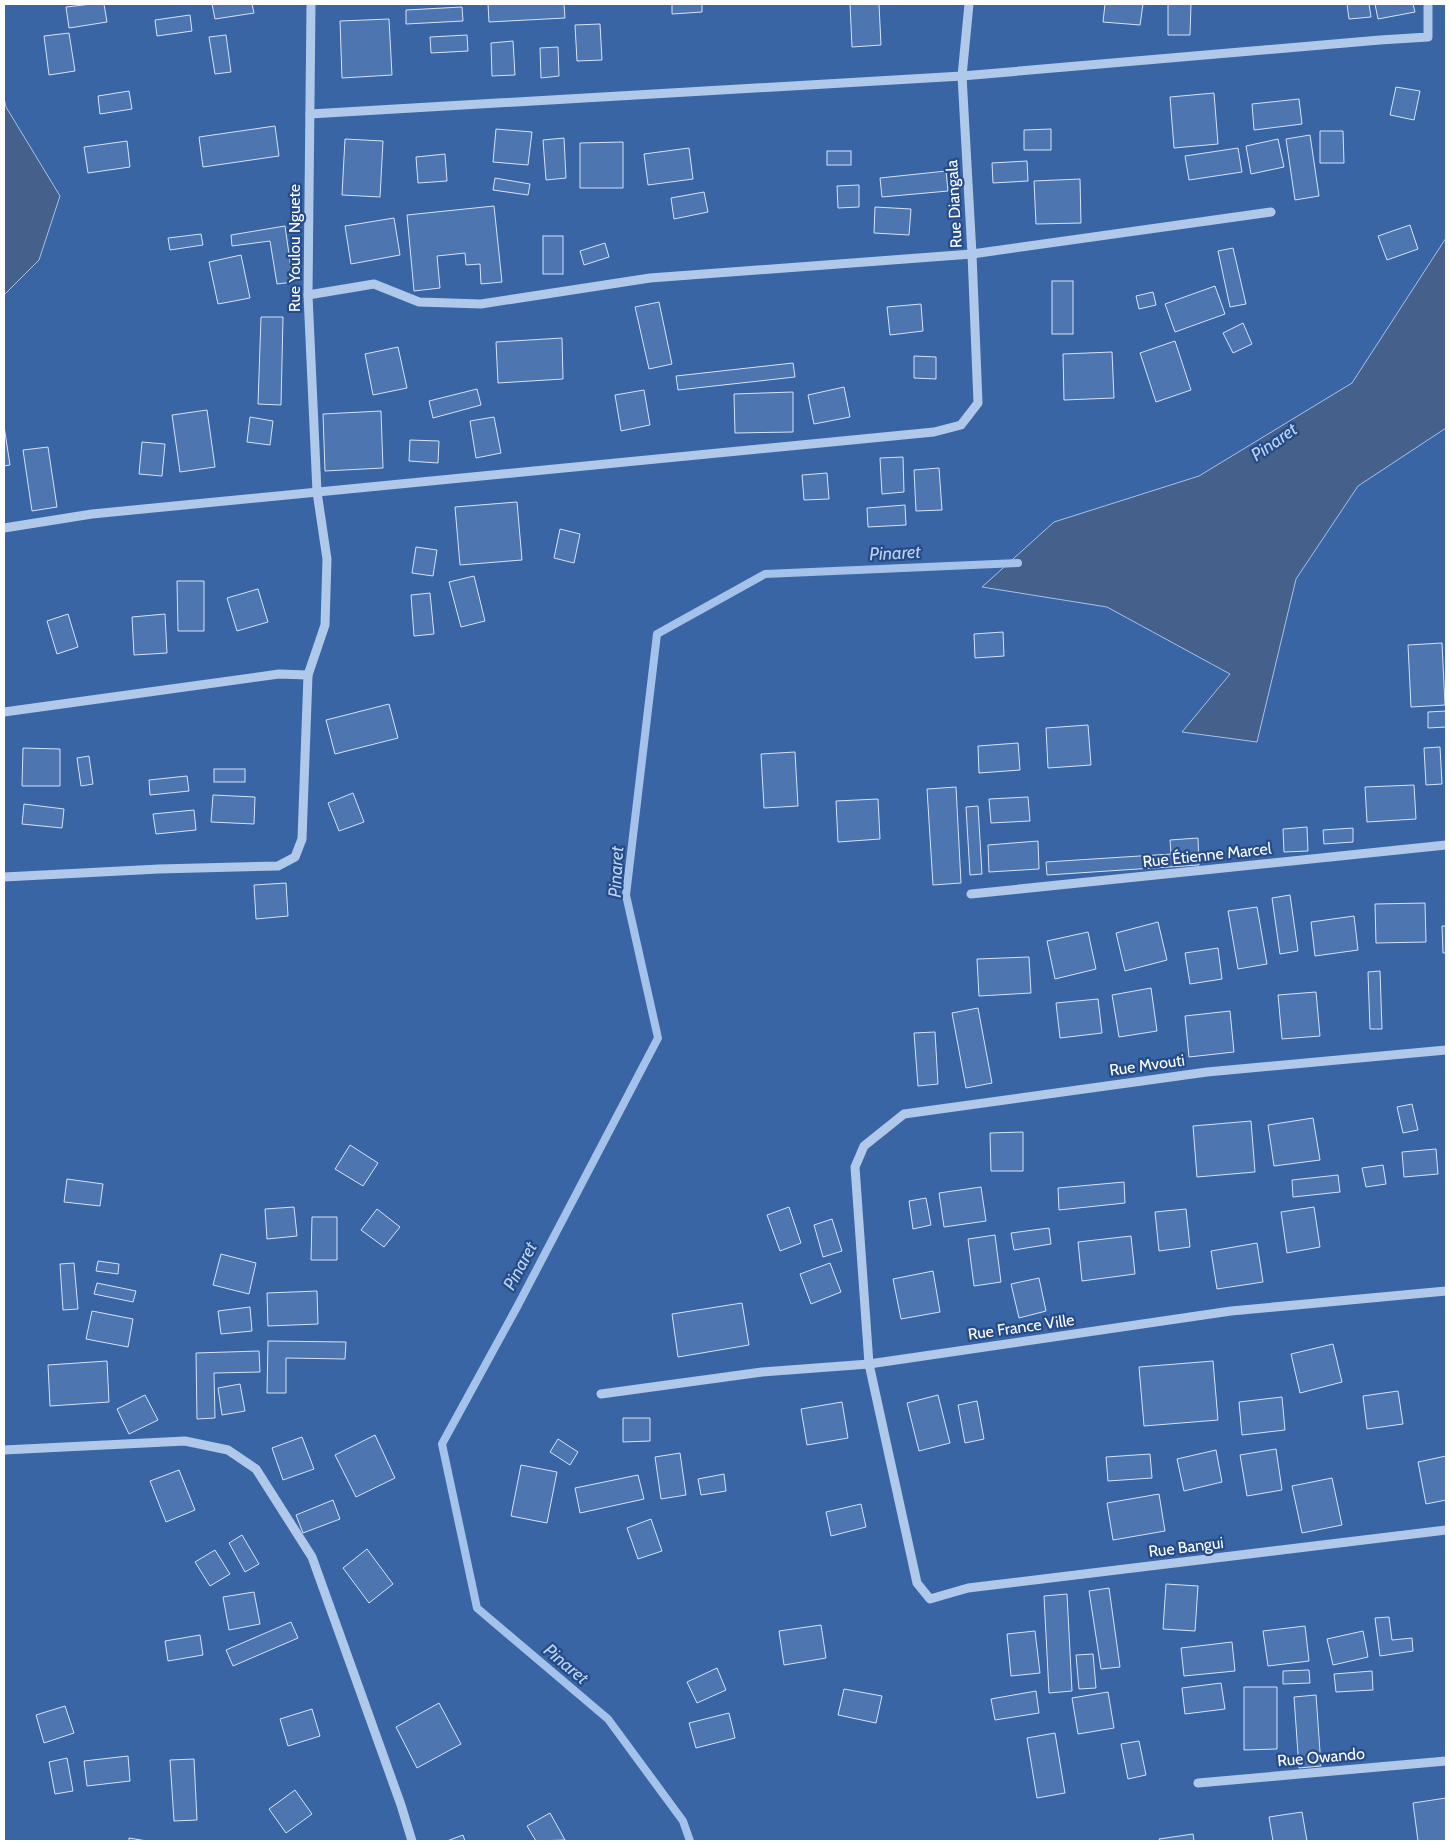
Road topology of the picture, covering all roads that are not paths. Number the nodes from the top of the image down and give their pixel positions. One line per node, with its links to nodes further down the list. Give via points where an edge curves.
1 (311, 4): 5 (street, Rue Youlou Nguete)
2 (968, 4): 4 (street, Rue Diangala)
3 (1428, 4): 4 (street, via 1428,37)
4 (962, 76): 5 (street); 7 (street, Rue Diangala)
5 (310, 114): 8 (street, Rue Youlou Nguete)
6 (1271, 212): 7 (street)
7 (972, 254): 8 (street, via 650,278 481,304 420,302 374,284); 9 (street, Rue Diangala, via 978,403 962,425 934,432)
8 (308, 295): 9 (street, Rue Youlou Nguete)
9 (317, 492): 10 (street, via 92,514); 11 (street, Rue Youlou Nguete, via 327,559 325,626)
10 (4, 528)
11 (308, 675): 12 (street, via 279,674); 14 (street, Rue Youlou Nguete, via 302,839 295,857 278,866)
12 (4, 712)
13 (1446, 845): 15 (street, Rue Étienne Marcel)
14 (4, 877)
15 (971, 894)
16 (1446, 1050): 18 (street, Rue Mvouti, via 1207,1072 904,1114 864,1146 855,1167)
17 (1446, 1291): 18 (street, Rue France Ville, via 1231,1311)
18 (869, 1364): 19 (street, Rue France Ville, via 762,1372); 21 (street, Rue Bangui, via 917,1583 930,1599 968,1588)
19 (601, 1394)
20 (4, 1450): 24 (street, via 185,1441 228,1450 256,1469 312,1557)
21 (1446, 1530)
22 (1446, 1761): 23 (street, Rue Owando)
23 (1198, 1783)
24 (412, 1841)

